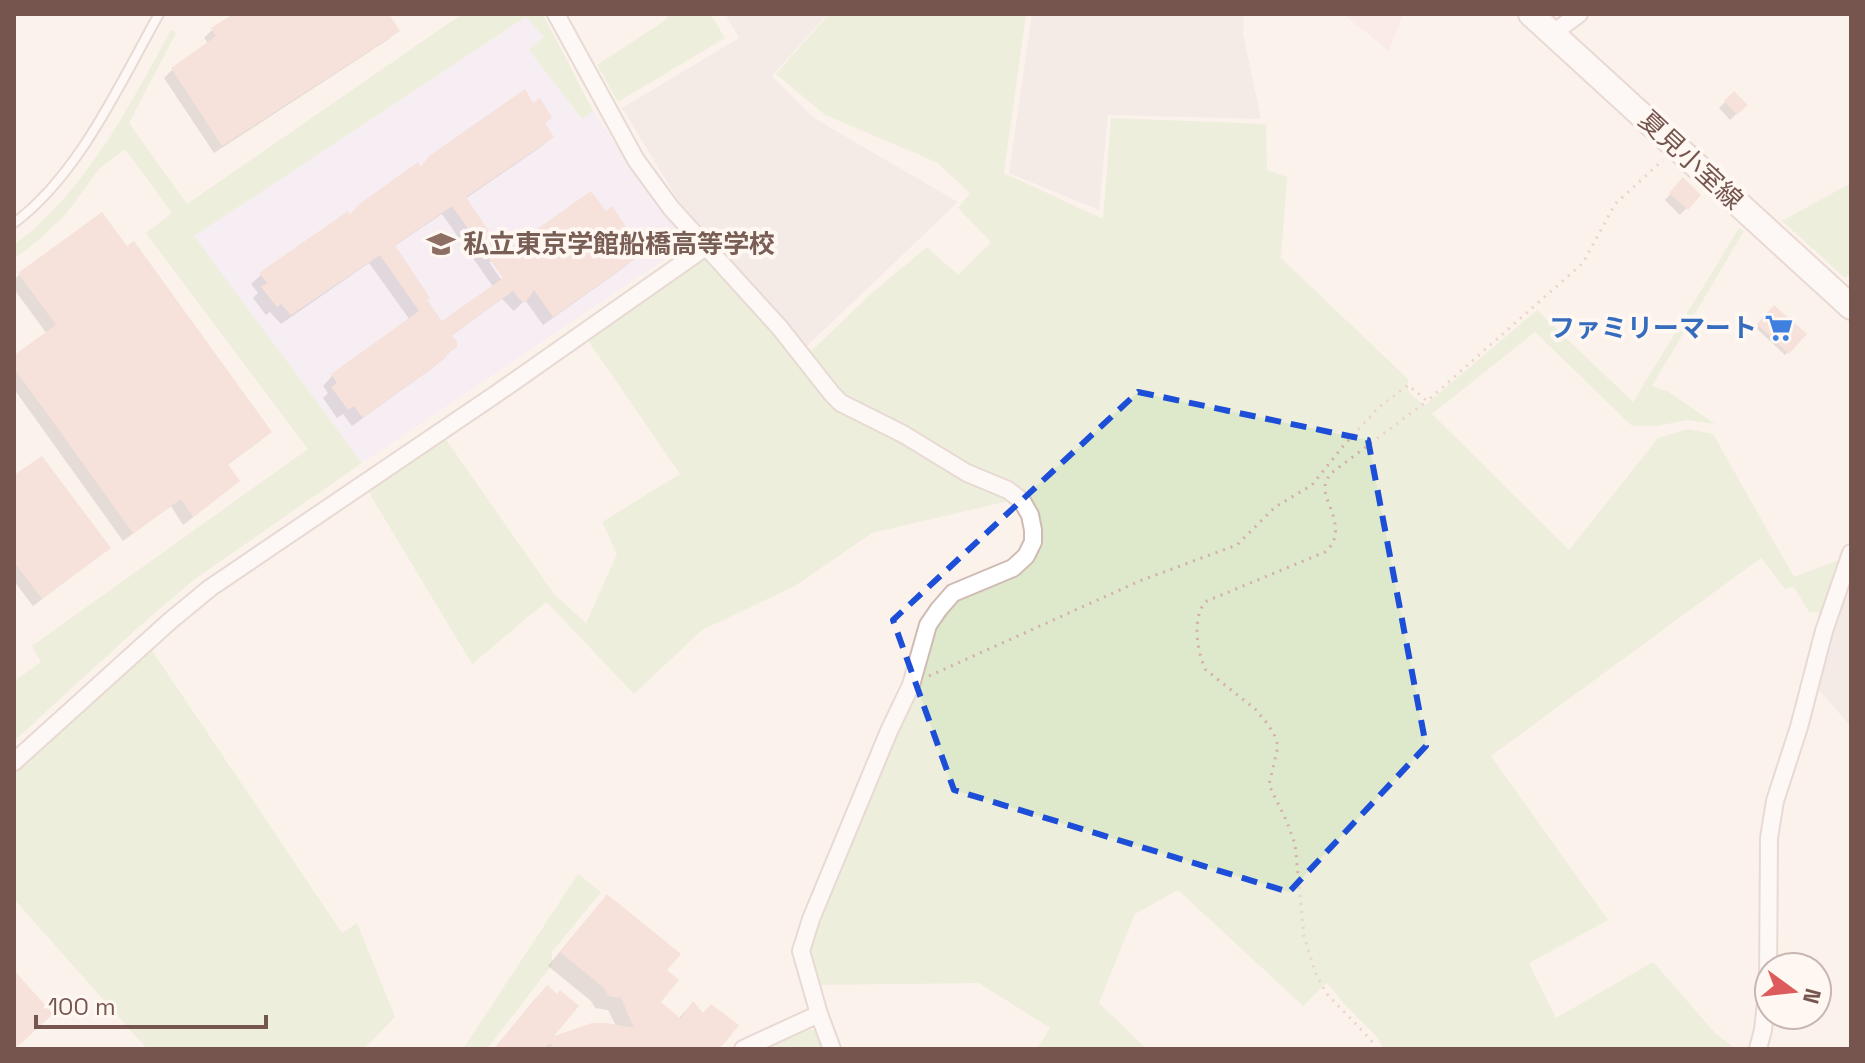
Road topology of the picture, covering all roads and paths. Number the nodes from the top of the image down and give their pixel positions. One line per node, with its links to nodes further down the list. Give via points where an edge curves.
1 (159, 14): 7 (lane, via 94,130 69,166)
2 (556, 14): 8 (street, via 636,160)
3 (1531, 14): 5 (main road, 夏見小室線)
4 (1579, 14): 5 (street)
5 (1553, 33): 6 (main road, 夏見小室線)
6 (1676, 146): 9 (main road, 夏見小室線); 10 (path, via 1615,204 1583,263)
7 (14, 223)
8 (707, 246): 12 (street, via 841,403 1008,490 1030,515 1033,542 1026,556 1013,568 953,593 939,609 928,625); 13 (street, via 210,588)
9 (1851, 307)
10 (1427, 401): 12 (path, via 1408,385 1378,408 1312,485 1275,507 1237,545 1142,580); 17 (path, via 1330,474 1325,492 1336,529 1330,549 1207,601 1200,607 1197,626 1206,670 1255,709 1274,734 1278,746 1269,785 1295,844 1304,936 1315,972 1326,993)
11 (1851, 553): 18 (street, via 1775,801 1769,838 1768,985)
12 (911, 685): 14 (street, via 801,951)
13 (14, 762)
14 (819, 1014): 15 (street); 16 (street)
15 (743, 1049)
16 (832, 1049)
17 (1376, 1049)
18 (1758, 1049)

